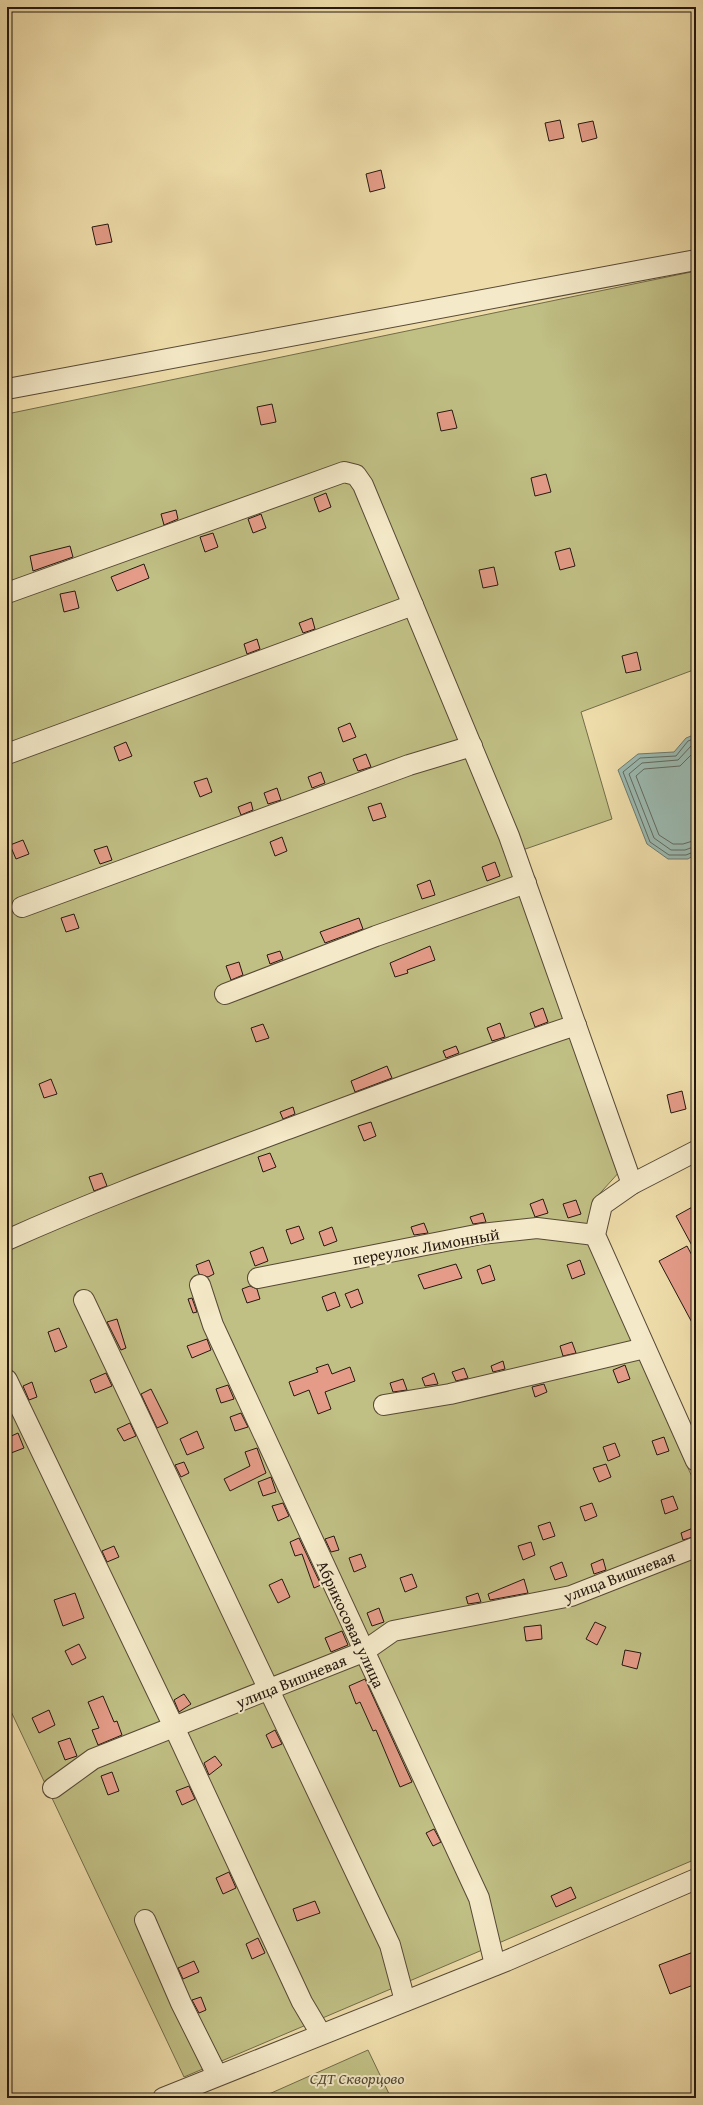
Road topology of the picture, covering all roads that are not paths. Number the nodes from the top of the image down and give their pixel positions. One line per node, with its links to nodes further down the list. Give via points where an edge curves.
1 (696, 260): 2 (street)
2 (7, 389)
3 (7, 593): 4 (street, via 344,472 356,475 363,484)
4 (413, 605): 5 (street); 6 (street)
5 (472, 746): 7 (street); 8 (street, via 408,765)
6 (7, 754)
7 (526, 882): 9 (street); 10 (street)
8 (22, 907)
9 (225, 994)
10 (576, 1025): 12 (street); 14 (street, via 484,1055 85,1205)
11 (696, 1151): 12 (street)
12 (632, 1184): 13 (street, via 602,1205)
13 (595, 1235): 15 (street, переулок Лимонный, via 537,1228 481,1234); 18 (street)
14 (7, 1240)
15 (258, 1278)
16 (200, 1285): 24 (street, Абрикосовая улица, via 213,1325)
17 (84, 1300): 25 (street)
18 (645, 1348): 20 (street, via 450,1394); 21 (street)
19 (7, 1380): 26 (street)
20 (384, 1405)
21 (689, 1427): 22 (street)
22 (696, 1462)
23 (696, 1547): 24 (street, улица Вишневая, via 571,1596 393,1631)
24 (363, 1652): 25 (street, улица Вишневая); 30 (street, Абрикосовая улица, via 479,1898)
25 (269, 1689): 26 (street, улица Вишневая); 31 (street, via 390,1945)
26 (174, 1727): 27 (street, улица Вишневая, via 93,1759); 32 (street, via 302,2002)
27 (53, 1788)
28 (696, 1879): 30 (street)
29 (145, 1920): 33 (street)
30 (496, 1965): 31 (street)
31 (405, 2001): 32 (street)
32 (321, 2034): 33 (street)
33 (216, 2075): 34 (street)
34 (163, 2098)

